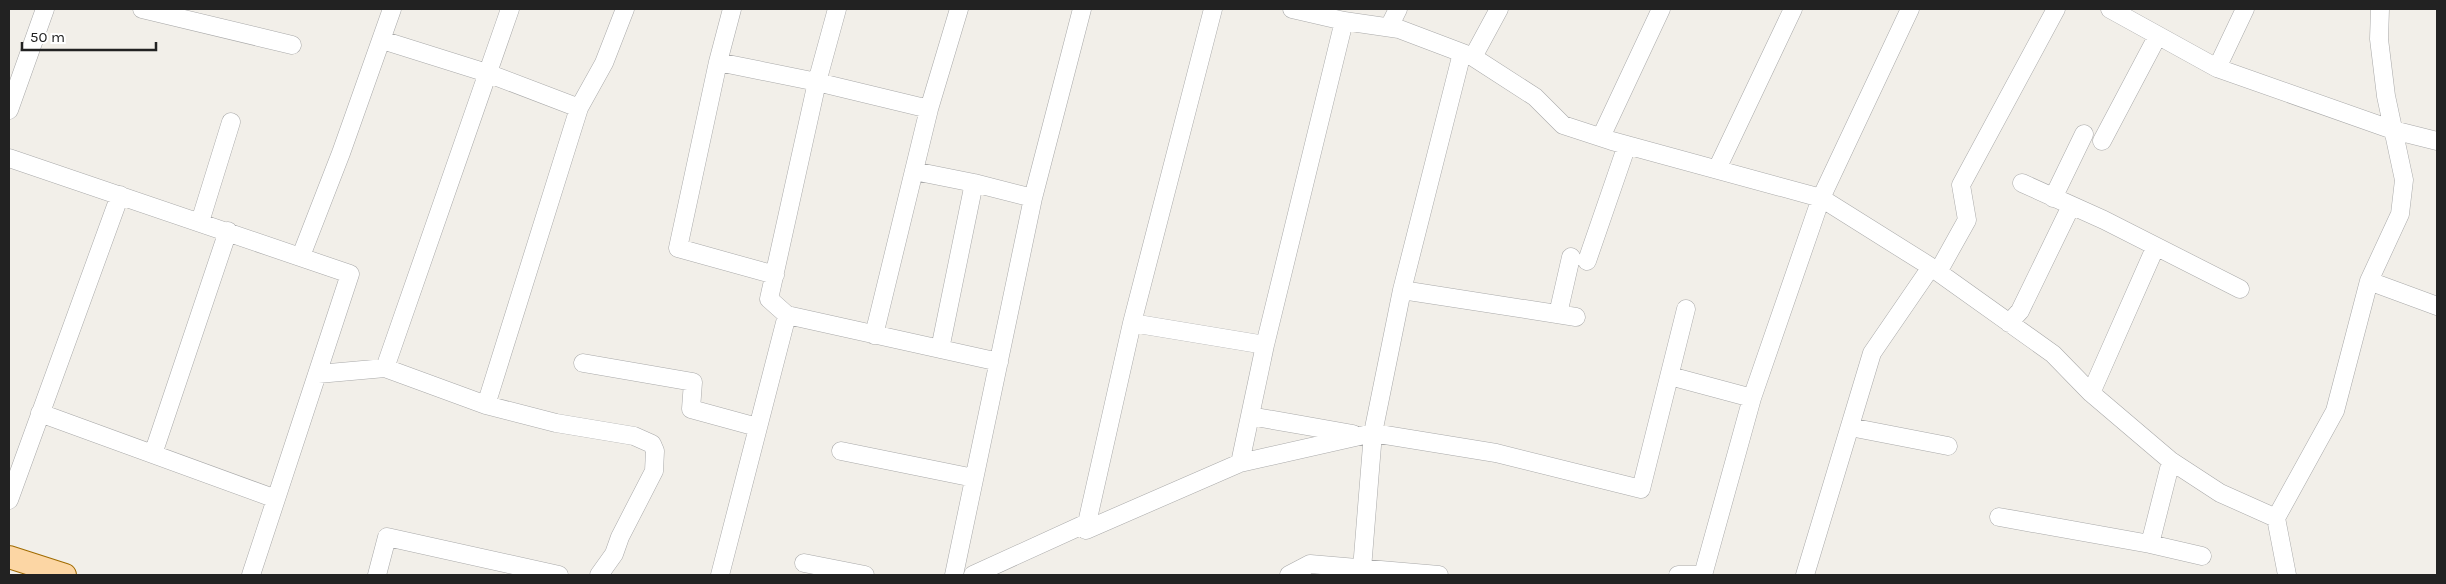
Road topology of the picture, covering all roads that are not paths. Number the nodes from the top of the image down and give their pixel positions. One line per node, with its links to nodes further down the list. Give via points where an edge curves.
1 (45, 9): 33 (street)
2 (142, 9): 25 (street)
3 (392, 9): 24 (street)
4 (510, 9): 29 (street)
5 (625, 9): 31 (street, via 604,63)
6 (732, 9): 27 (street)
7 (837, 9): 30 (street)
8 (959, 9): 32 (street)
9 (1082, 9): 47 (street)
10 (1213, 9): 65 (street)
11 (1292, 9): 21 (street)
12 (1398, 9): 22 (street)
13 (1499, 9): 26 (street)
14 (1661, 9): 37 (street)
15 (1793, 9): 42 (street)
16 (1910, 9): 48 (street)
17 (2056, 9): 55 (street, via 1961,185 1967,220)
18 (2245, 9): 28 (street)
19 (2380, 9): 35 (street, via 2379,39)
20 (2114, 10): 23 (street)
21 (1344, 21): 22 (street); 68 (street)
22 (1389, 27): 26 (street)
23 (2157, 37): 28 (street); 38 (street)
24 (382, 40): 29 (street); 54 (street)
25 (292, 45)
26 (1468, 55): 37 (street, via 1535,97 1563,125); 59 (street)
27 (718, 62): 30 (street); 56 (street, via 678,248)
28 (2217, 68): 35 (street)
29 (486, 73): 31 (street); 72 (street)
30 (817, 82): 32 (street); 56 (street)
31 (579, 108): 77 (street)
32 (929, 109): 43 (street)
33 (9, 110)
34 (231, 122): 51 (street)
35 (2393, 130): 39 (street); 57 (street, via 2404,180 2400,214)
36 (2084, 134): 49 (street)
37 (1601, 137): 40 (street)
38 (2102, 141)
39 (2437, 141)
40 (1627, 145): 42 (street); 63 (street)
41 (9, 158): 46 (street)
42 (1717, 169): 48 (street)
43 (914, 171): 44 (street); 67 (street)
44 (974, 183): 47 (street); 69 (street)
45 (2022, 183): 49 (street)
46 (120, 195): 51 (street); 78 (street)
47 (1033, 198): 70 (street)
48 (1821, 198): 55 (street); 76 (street)
49 (2053, 198): 50 (street)
50 (2070, 206): 53 (street, via 2104,220); 66 (street, via 2020,311)
51 (200, 222): 52 (street)
52 (228, 231): 54 (street); 85 (street)
53 (2155, 248): 58 (street); 75 (street)
54 (302, 256): 73 (street, via 350,274)
55 (1935, 269): 66 (street); 81 (street, via 1872,353)
56 (774, 275): 62 (street, via 769,299)
57 (2369, 281): 60 (street); 92 (street, via 2335,411)
58 (2240, 289)
59 (1402, 290): 63 (street); 82 (street)
60 (2437, 306)
61 (1686, 309): 74 (street)
62 (787, 314): 67 (street); 80 (street)
63 (1558, 314): 64 (street)
64 (1576, 317)
65 (1132, 323): 68 (street); 93 (street)
66 (2009, 323): 75 (street, via 2054,354)
67 (874, 335): 69 (street)
68 (1265, 345): 79 (street)
69 (940, 349): 70 (street)
70 (999, 362): 88 (street)
71 (583, 363): 80 (street, via 693,382 691,410)
72 (385, 368): 73 (street); 77 (street)
73 (318, 374): 89 (street)
74 (1670, 376): 76 (street); 82 (street, via 1640,488 1496,453)
75 (2091, 392): 86 (street)
76 (1752, 398): 111 (street)
77 (486, 404): 103 (street, via 577,427 634,436 652,444 656,451 654,471 614,554)
78 (40, 414): 85 (street); 90 (street)
79 (1250, 416): 82 (street); 87 (street)
80 (757, 426): 104 (street)
81 (1850, 427): 83 (street); 112 (street)
82 (1368, 434): 87 (street); 98 (street)
83 (1948, 446)
84 (841, 451): 88 (street)
85 (153, 454): 89 (street)
86 (2171, 461): 92 (street, via 2220,493); 94 (street)
87 (1240, 463): 93 (street, via 1086,530)
88 (974, 478): 106 (street)
89 (276, 498): 100 (street)
90 (9, 500)
91 (1999, 517): 94 (street)
92 (2276, 518): 113 (street)
93 (1087, 523): 107 (street)
94 (2150, 544): 95 (street)
95 (2202, 556)
96 (9, 557): 99 (main road)
97 (804, 563): 105 (street)
98 (1362, 569): 108 (street, via 1310,564); 109 (street)
99 (65, 575)
100 (250, 575)
101 (377, 575): 102 (street, via 387,537)
102 (559, 575)
103 (599, 575)
104 (720, 575)
105 (865, 575)
106 (954, 575)
107 (973, 575)
108 (1289, 575)
109 (1439, 575)
110 (1678, 575): 111 (street)
111 (1703, 575)
112 (1805, 575)
113 (2287, 575)

